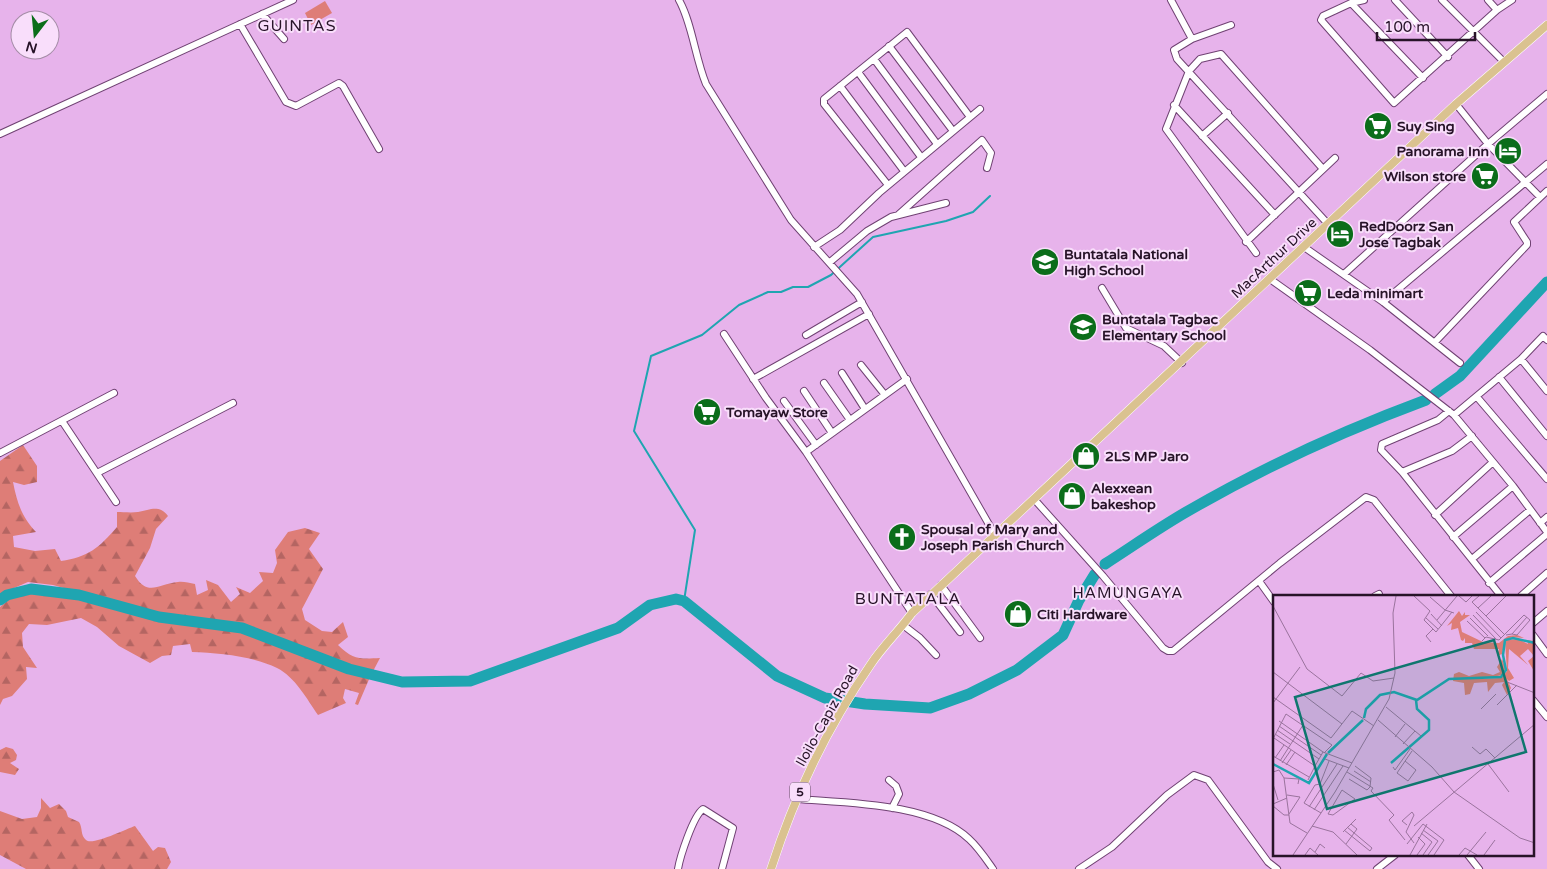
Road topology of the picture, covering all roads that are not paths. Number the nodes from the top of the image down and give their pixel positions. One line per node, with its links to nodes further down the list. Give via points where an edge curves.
1 (293, 0): 11 (street)
2 (679, 0): 54 (street, via 706,84 791,220)
3 (1171, 0): 17 (street)
4 (1364, 0): 9 (street)
5 (1395, 0): 19 (street)
6 (1442, 0): 15 (street)
7 (1488, 0): 10 (street)
8 (1512, 0): 10 (street)
9 (1351, 2): 24 (street); 24 (street, via 1321,20 1392,101 1397,102)
10 (1497, 10): 15 (street)
11 (262, 14): 12 (street); 16 (street)
12 (240, 24): 33 (street); 37 (street, via 286,102 296,106 333,85 344,86)
13 (1231, 25): 17 (street)
14 (1547, 26): 21 (main road, MacArthur Drive / 5)
15 (1472, 32): 19 (street); 21 (street)
16 (284, 40)
17 (1192, 40): 22 (street, via 1174,50)
18 (889, 46): 20 (street); 31 (street, via 909,32); 32 (street)
19 (1448, 57): 24 (street)
20 (874, 59): 23 (street); 35 (street)
21 (1504, 62): 27 (main road, MacArthur Drive / 5)
22 (1188, 71): 28 (street); 30 (street); 42 (street, via 1200,60 1218,53 1223,55)
23 (858, 72): 25 (street); 38 (street)
24 (1424, 78)
25 (840, 86): 43 (street); 45 (street, via 824,99 824,104)
26 (1547, 94): 36 (street)
27 (1456, 104): 36 (street); 52 (main road, MacArthur Drive / 5)
28 (1174, 105): 34 (street); 53 (street, via 1166,129)
29 (980, 109): 31 (street)
30 (1228, 113): 34 (street); 47 (street)
31 (970, 116): 32 (street)
32 (953, 131): 35 (street)
33 (0, 134)
34 (1202, 136): 51 (street)
35 (937, 144): 38 (street)
36 (1488, 144): 44 (street); 58 (street)
37 (379, 149)
38 (921, 158): 43 (street)
39 (1335, 158): 42 (street)
40 (1547, 164): 44 (street)
41 (987, 168): 50 (street, via 991,153 982,140)
42 (1323, 170): 47 (street)
43 (904, 171): 45 (street)
44 (1527, 182): 48 (street); 62 (street)
45 (888, 185): 54 (street, via 840,230)
46 (1547, 191): 48 (street)
47 (1300, 192): 51 (street); 52 (street)
48 (1540, 197): 67 (street, via 1514,222 1527,245)
49 (946, 203): 50 (street)
50 (898, 215): 57 (street, via 867,231)
51 (1275, 215): 53 (street)
52 (1328, 224): 55 (main road, MacArthur Drive / 5)
53 (1246, 242): 56 (street)
54 (814, 247): 57 (street)
55 (1304, 247): 58 (street); 59 (main road, MacArthur Drive / 5)
56 (1256, 253)
57 (832, 264): 61 (street)
58 (1344, 274): 62 (street)
59 (1270, 279): 69 (main road, MacArthur Drive / 5); 85 (street)
60 (1102, 288): 69 (street, via 1126,328 1164,346)
61 (862, 302): 63 (street); 65 (street)
62 (1383, 302): 67 (street)
63 (869, 314): 74 (street); 75 (street)
64 (724, 334): 74 (street)
65 (806, 334)
66 (1546, 336): 68 (street)
67 (1435, 342): 70 (street)
68 (1521, 359): 73 (street); 78 (street)
69 (1182, 363): 99 (main road, MacArthur Drive / 5)
70 (1460, 363)
71 (862, 365): 80 (street)
72 (842, 373): 84 (street)
73 (1499, 377): 81 (street); 90 (street)
74 (753, 379): 92 (street)
75 (906, 379): 80 (street); 106 (street)
76 (824, 383): 87 (street)
77 (804, 391): 88 (street)
78 (1547, 391)
79 (114, 393): 86 (street)
80 (885, 395): 84 (street)
81 (1477, 397): 85 (street); 97 (street)
82 (784, 401): 91 (street)
83 (233, 403): 96 (street)
84 (865, 409): 87 (street)
85 (1451, 413): 89 (street); 95 (street, via 1382,444 1381,450)
86 (62, 420): 93 (street); 96 (street)
87 (850, 420): 88 (street)
88 (832, 433): 91 (street)
89 (1472, 436): 94 (street); 95 (street, via 1452,451)
90 (1547, 436)
91 (816, 445): 92 (street)
92 (806, 452): 119 (street)
93 (0, 453)
94 (1493, 462): 98 (street); 102 (street)
95 (1402, 472): 102 (street)
96 (97, 474): 100 (street)
97 (1547, 479)
98 (1513, 486): 101 (street); 107 (street)
99 (1034, 499): 106 (main road, MacArthur Drive / 5); 110 (street, via 1162,648 1168,651 1173,651)
100 (116, 502)
101 (1530, 510): 104 (street); 108 (street)
102 (1435, 515): 107 (street)
103 (1547, 517): 104 (street)
104 (1540, 523): 105 (street)
105 (1547, 533): 111 (street)
106 (995, 535): 112 (main road, MacArthur Drive / 5)
107 (1453, 536): 108 (street)
108 (1472, 559): 111 (street)
109 (1547, 573): 116 (street)
110 (1259, 581): 114 (street, via 1366,498 1374,500); 117 (street)
111 (1489, 583): 115 (street)
112 (941, 585): 113 (main road, MacArthur Drive / 5); 124 (street)
113 (932, 594): 119 (main road, MacArthur Drive / 5); 122 (street)
114 (1450, 595)
115 (1500, 595)
116 (1521, 595)
117 (1273, 601)
118 (1547, 611): 120 (street)
119 (912, 614): 121 (main road, Iloilo-Capiz Road / 5)
120 (1534, 622)
121 (903, 625): 126 (street); 130 (main road, Iloilo-Capiz Road / 5, via 853,691)
122 (960, 632)
123 (1534, 636): 125 (street)
124 (980, 638)
125 (1546, 652)
126 (936, 655)
127 (1534, 701): 128 (street)
128 (1547, 717)
129 (889, 780): 131 (street, via 899,794)
130 (797, 799): 131 (street); 136 (main road, Iloilo-Capiz Road / 5)
131 (892, 808): 137 (street, via 916,813 962,833)
132 (1394, 856): 140 (street)
133 (1469, 856): 141 (street)
134 (678, 869): 135 (street, via 698,814 704,809 733,828)
135 (722, 869)
136 (771, 869)
137 (993, 869)
138 (1080, 869): 139 (street, via 1112,847 1167,795 1194,775 1208,780 1268,862)
139 (1277, 869)
140 (1377, 869)
141 (1478, 869)

